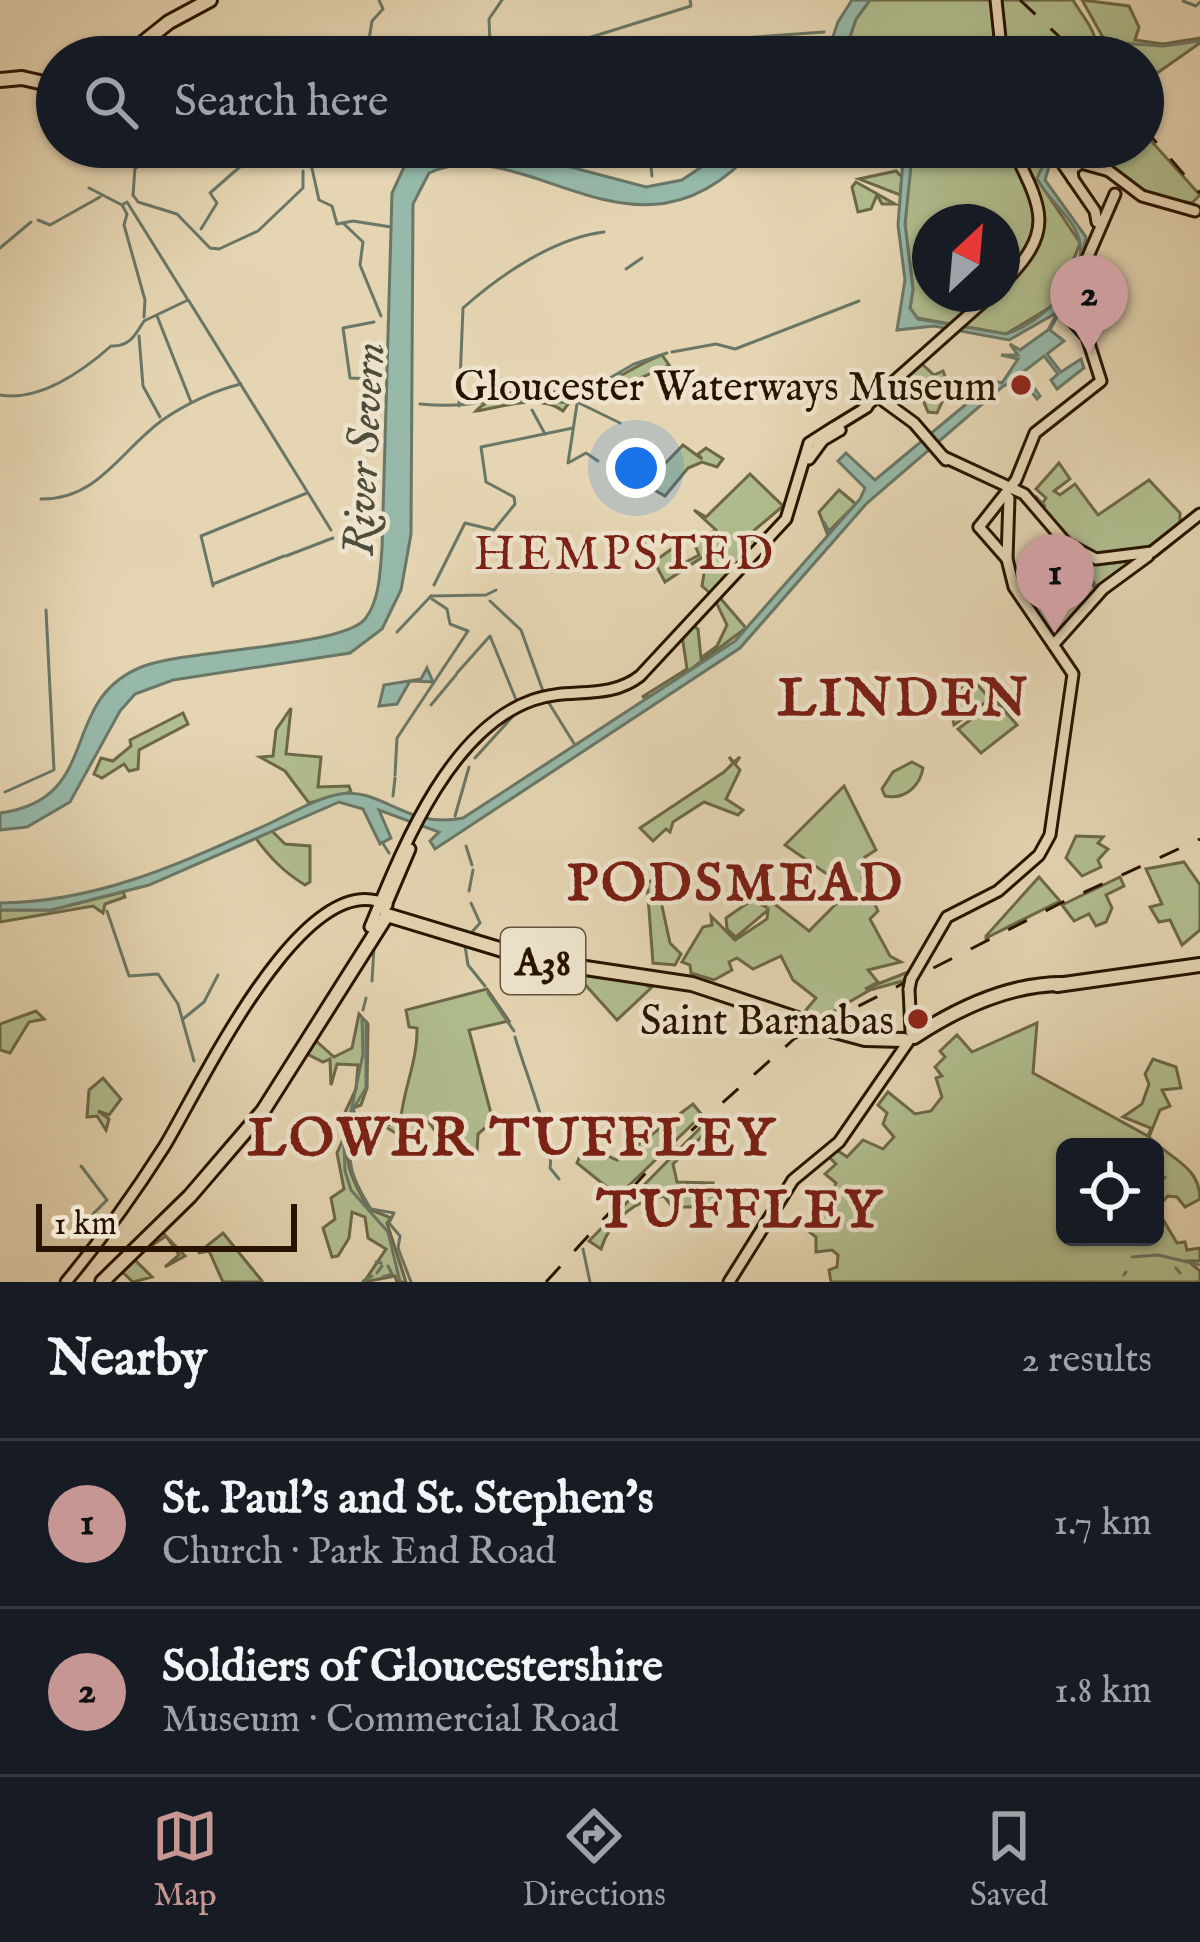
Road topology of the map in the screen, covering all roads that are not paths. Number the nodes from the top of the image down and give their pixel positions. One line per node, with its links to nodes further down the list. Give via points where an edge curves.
1 (210, 0): 3 (highway)
2 (995, 0): 4 (main road)
3 (151, 36)
4 (996, 36)
5 (0, 80): 6 (highway)
6 (36, 81)
7 (1022, 168): 17 (main road, via 1040,207 1040,233)
8 (1065, 168): 12 (main road)
9 (1076, 168): 12 (main road)
10 (1104, 168): 14 (main road, via 1117,183)
11 (1104, 168): 15 (main road, via 1146,198)
12 (1073, 179): 13 (main road)
13 (1085, 196): 14 (main road, via 1099,205); 16 (main road, via 1097,216)
14 (1112, 197): 15 (main road, via 1128,190); 16 (main road)
15 (1196, 208)
16 (1089, 250): 20 (main road, via 1064,316 1083,330 1100,365 1099,384 1035,433)
17 (1020, 266)
18 (973, 312): 19 (main road)
19 (879, 399): 20 (main road, via 914,423 957,471); 25 (main road, via 813,450 782,524 640,676 617,690 555,694 514,709 440,779)
20 (1011, 494): 22 (main road, via 1077,551 1108,560); 23 (main road); 23 (main road, via 981,528)
21 (1198, 517): 22 (main road)
22 (1146, 554): 24 (main road)
23 (1007, 559): 24 (main road, via 1024,607)
24 (1054, 644): 32 (main road, via 1073,680 1049,839 998,891 947,917 910,984)
25 (404, 855): 27 (main road); 27 (main road)
26 (349, 905): 27 (main road); 27 (main road); 29 (main road)
27 (383, 906): 28 (main road); 32 (highway, A38, via 539,961 692,984 862,1039); 34 (highway, via 297,1064 224,1156)
28 (317, 924): 29 (main road); 30 (main road)
29 (296, 938): 30 (main road)
30 (282, 956): 33 (main road, via 188,1092 166,1143 106,1235)
31 (1198, 966): 32 (highway, via 1052,985 966,1006)
32 (908, 1037): 35 (main road, via 839,1142 793,1180)
33 (66, 1282)
34 (100, 1282)
35 (729, 1282)

